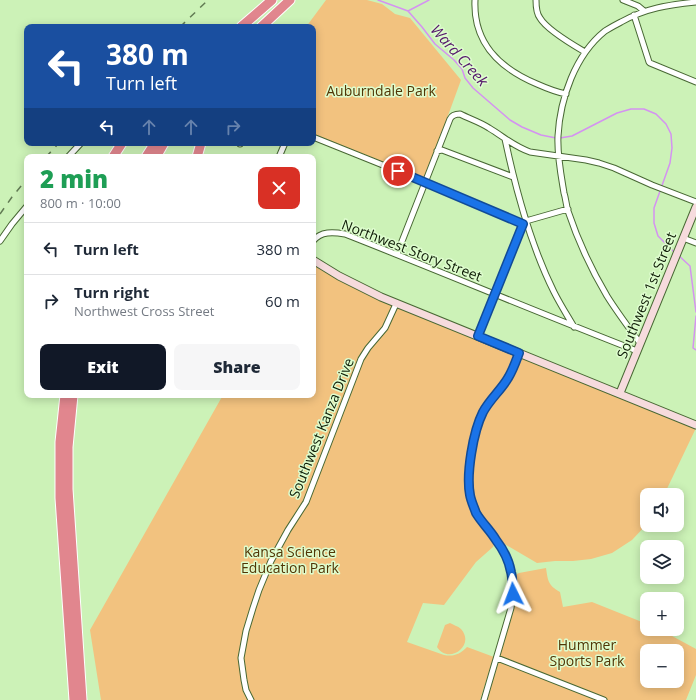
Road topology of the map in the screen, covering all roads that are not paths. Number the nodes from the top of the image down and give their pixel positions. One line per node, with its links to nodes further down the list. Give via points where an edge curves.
1 (272, 0): 11 (highway)
2 (278, 0): 12 (highway)
3 (290, 0): 13 (highway); 14 (highway)
4 (475, 0): 17 (street, via 477,26 491,53 518,76)
5 (536, 0): 15 (street, via 537,13 546,25)
6 (623, 0): 9 (street)
7 (680, 2): 8 (street); 9 (street)
8 (696, 2)
9 (644, 11): 10 (street)
10 (634, 15): 15 (street, via 606,30); 16 (street, via 649,62)
11 (244, 24)
12 (252, 24)
13 (264, 24)
14 (270, 24)
15 (585, 52): 17 (street)
16 (696, 82)
17 (566, 94): 23 (street, via 559,126)
18 (316, 138): 25 (street)
19 (505, 139): 21 (street, via 479,122 460,114 454,115 450,119); 23 (street, via 530,152); 24 (street)
20 (78, 146): 22 (street)
21 (438, 151): 24 (street, via 442,150); 25 (street)
22 (71, 154)
23 (559, 156): 26 (street, via 614,168); 28 (street)
24 (513, 177): 30 (street)
25 (425, 182): 30 (street); 35 (street)
26 (696, 202)
27 (696, 207): 32 (main road, Southwest 1st Street)
28 (568, 209): 30 (street); 41 (street, via 579,242 594,273)
29 (24, 210): 33 (street)
30 (524, 222): 37 (street); 39 (street, via 554,292)
31 (316, 238): 35 (street, Northwest Story Street, via 322,234 337,232)
32 (683, 238): 34 (street); 41 (main road, Southwest 1st Street)
33 (0, 241)
34 (696, 243)
35 (396, 254): 37 (street, Northwest Story Street)
36 (316, 262): 38 (main road)
37 (495, 295): 39 (street, Northwest Story Street); 40 (street)
38 (396, 304): 40 (main road); 53 (street, Southwest Kanza Drive, via 385,328 362,359 306,502 279,546 259,590 246,631 241,658 246,690)
39 (574, 327): 42 (street, Northwest Story Street)
40 (478, 336): 43 (main road)
41 (640, 343): 42 (main road, Southwest 1st Street)
42 (637, 351): 44 (main road, Southwest 1st Street)
43 (519, 353): 44 (main road); 50 (street, via 508,378 483,412 476,430 469,475 473,505 505,554 511,572 511,608)
44 (620, 393): 48 (main road)
45 (63, 398): 51 (highway, via 60,498)
46 (73, 398): 49 (highway)
47 (78, 398): 49 (highway)
48 (696, 424)
49 (68, 460): 52 (highway, via 69,517)
50 (497, 658): 54 (street); 55 (street)
51 (74, 700)
52 (82, 700)
53 (251, 700)
54 (484, 700)
55 (604, 700)

